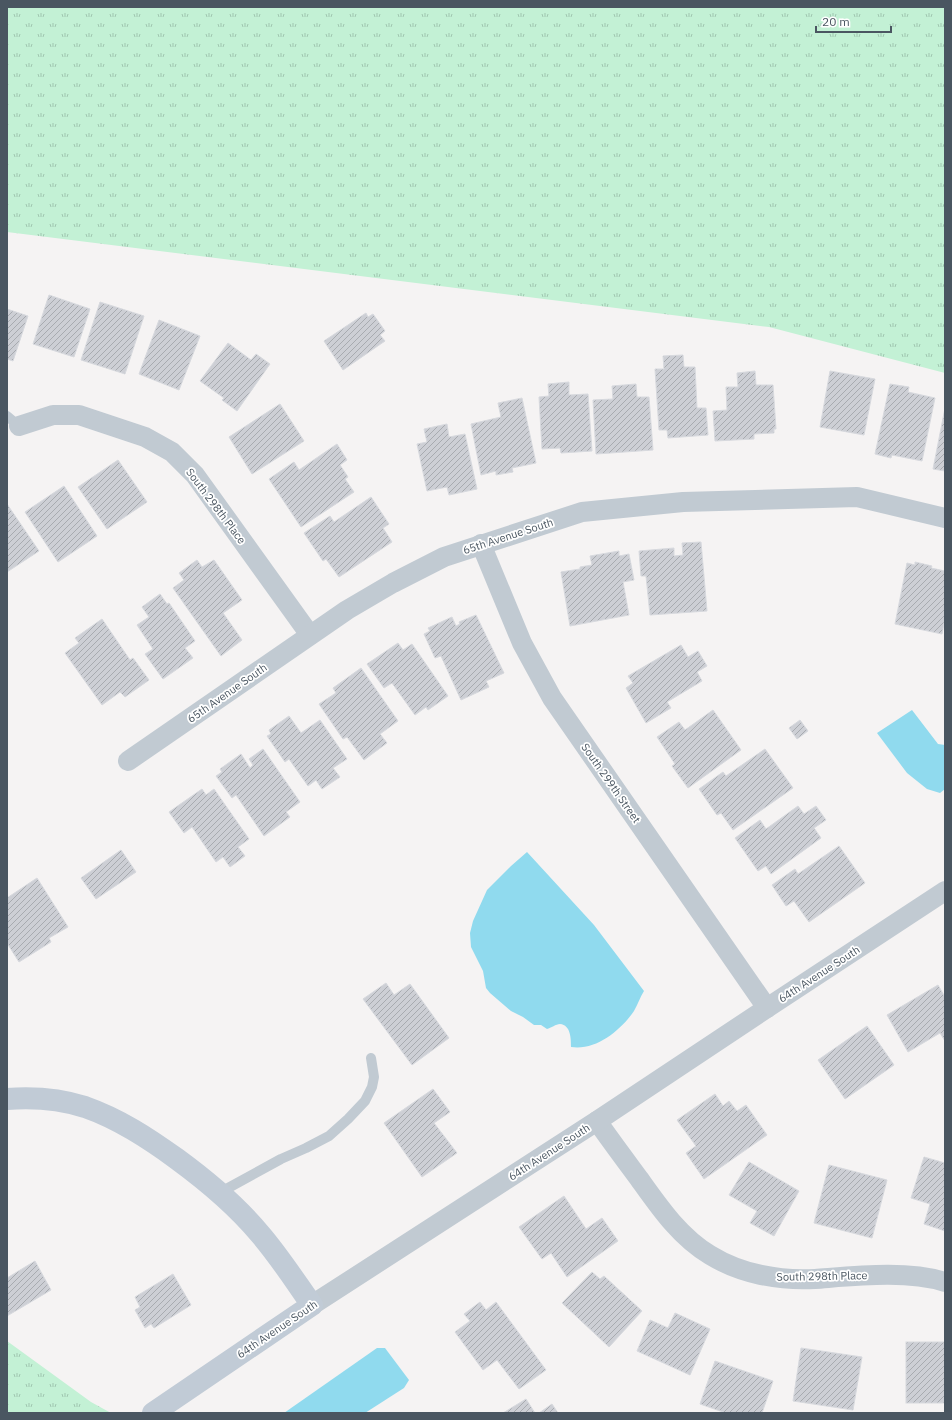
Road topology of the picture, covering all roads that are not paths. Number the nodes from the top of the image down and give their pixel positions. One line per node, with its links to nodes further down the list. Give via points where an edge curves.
1 (13, 421): 4 (street, South 298th Place, via 53,415 79,415 145,437 172,452 195,475)
2 (945, 518): 3 (street, 65th Avenue South, via 857,497 683,502 582,512)
3 (481, 544): 4 (street, 65th Avenue South, via 444,557 393,583); 7 (street, South 299th Street, via 522,643 552,698)
4 (310, 635): 5 (street, 65th Avenue South)
5 (128, 760)
6 (945, 891): 7 (street, 64th Avenue South)
7 (767, 1008): 10 (street, 64th Avenue South)
8 (371, 1058): 11 (lane, via 374,1077 365,1101 329,1136)
9 (7, 1099): 11 (street, via 35,1098 85,1107 128,1126 156,1144)
10 (597, 1121): 12 (street, South 298th Place, via 662,1211 692,1242 724,1263 753,1273 784,1278 901,1276); 13 (street, 64th Avenue South)
11 (219, 1193): 13 (street, via 260,1234)
12 (945, 1282)
13 (312, 1305): 14 (street, 64th Avenue South)
14 (153, 1413)

